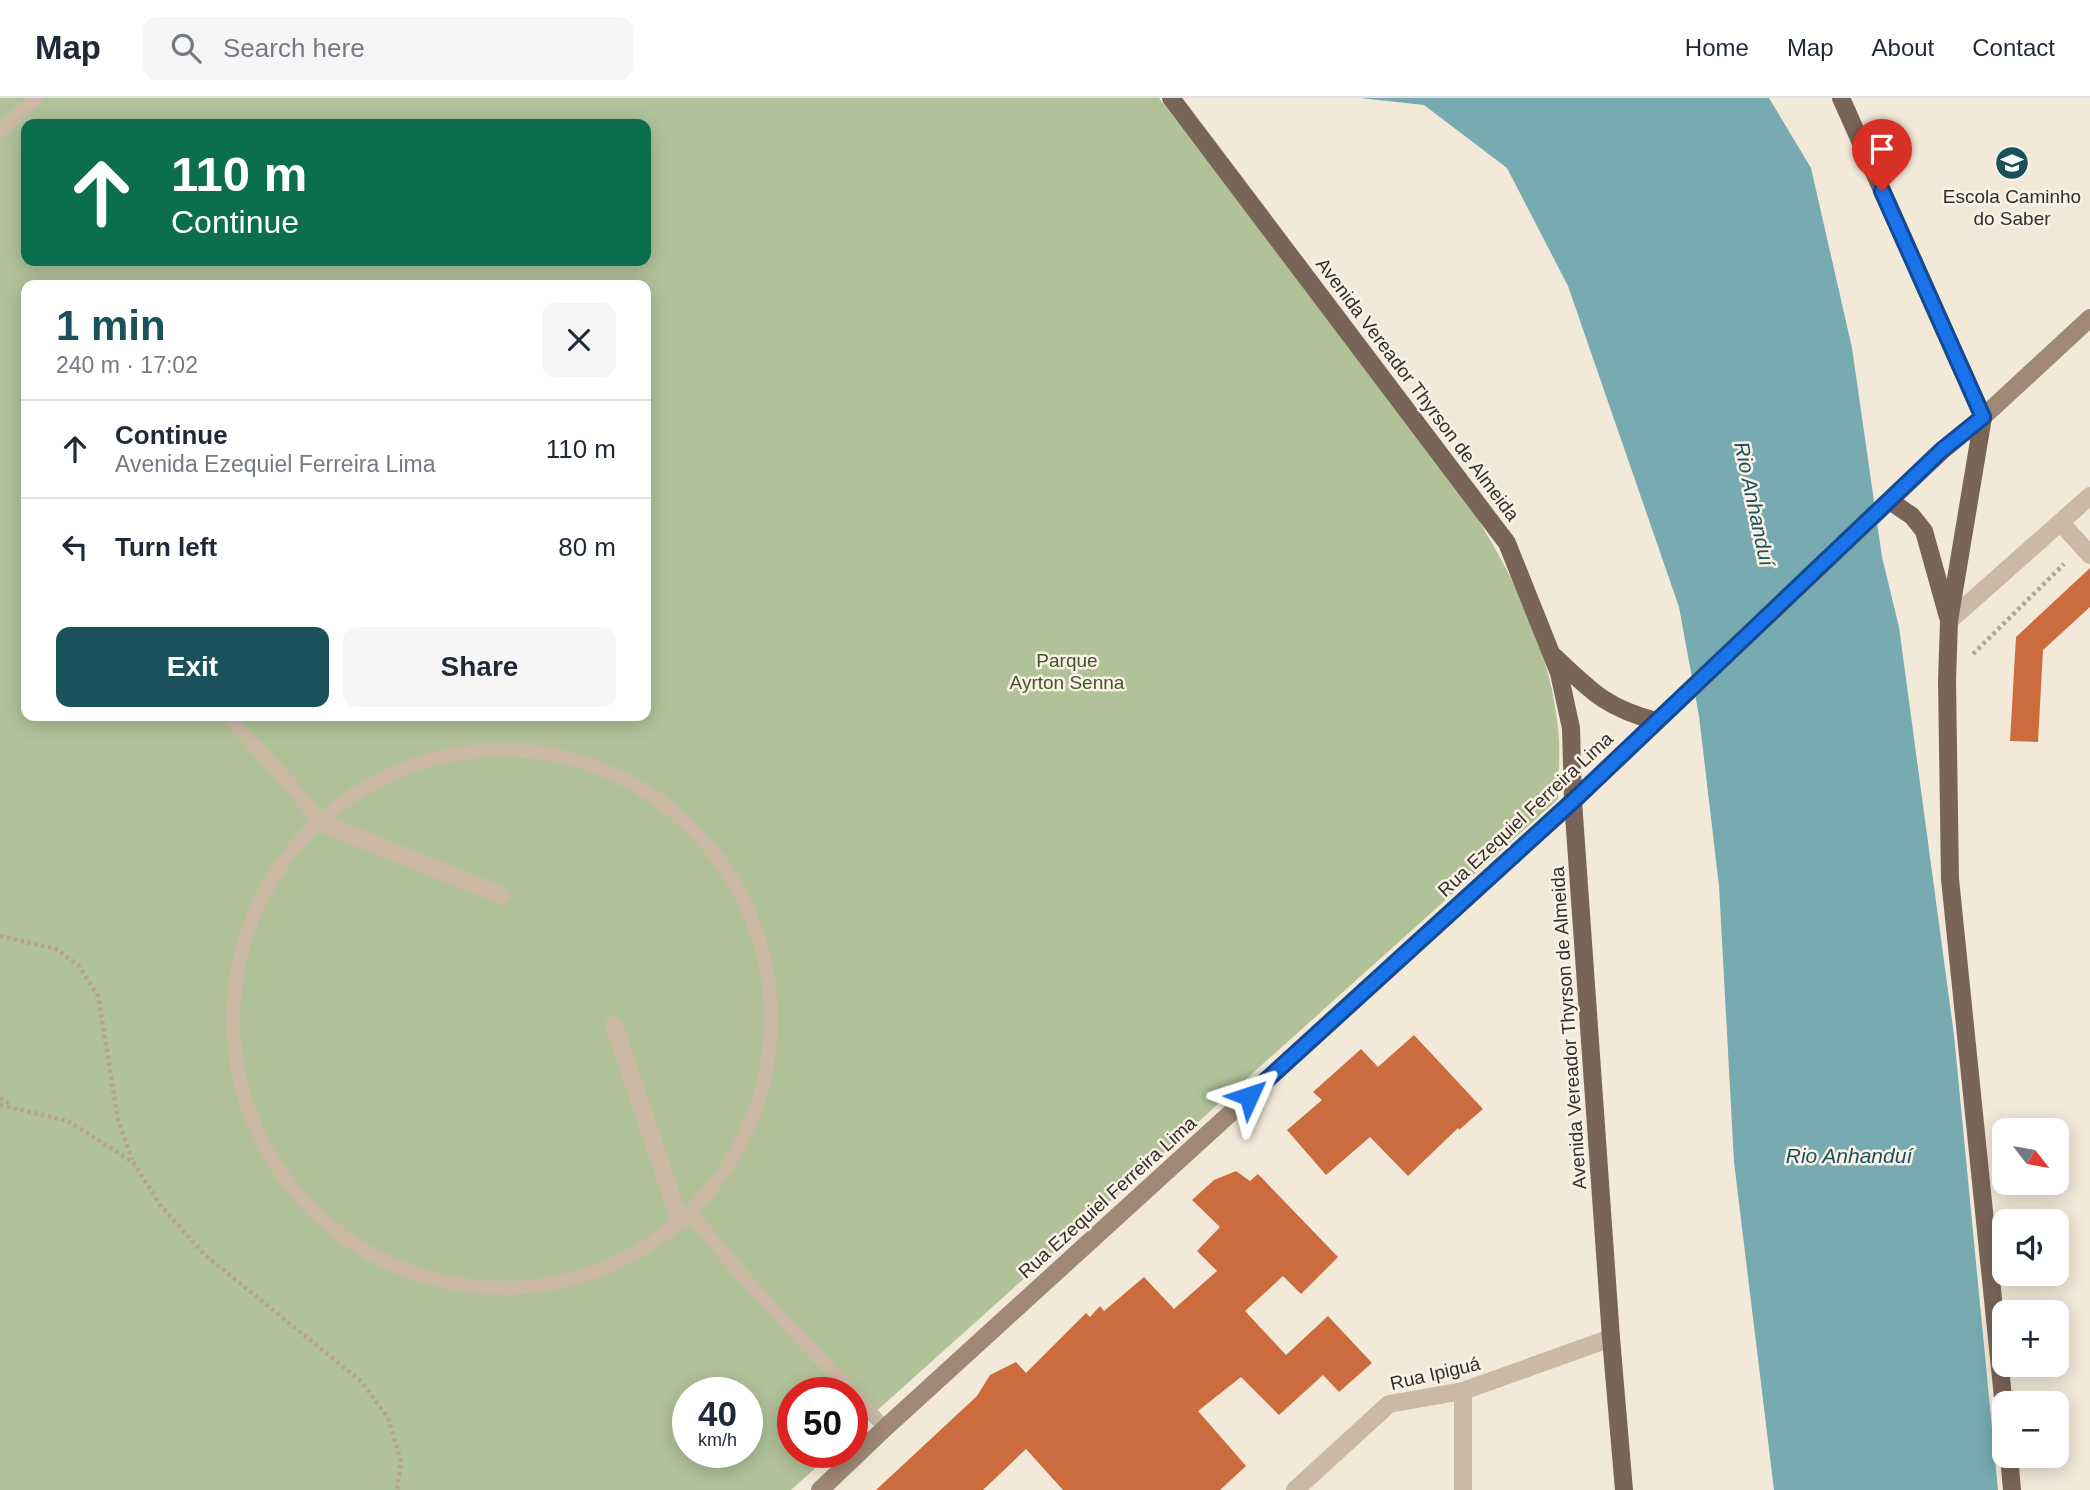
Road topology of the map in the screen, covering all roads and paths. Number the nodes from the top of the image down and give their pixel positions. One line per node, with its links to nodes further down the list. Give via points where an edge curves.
1 (36, 98): 4 (lane)
2 (1171, 98): 12 (main road, Avenida Vereador Thyrson de Almeida, via 1507,543)
3 (1841, 98): 6 (main road)
4 (0, 131)
5 (2090, 318): 6 (main road, Rua Ezequiel Ferreira Lima)
6 (1983, 417): 8 (main road, Rua Ezequiel Ferreira Lima); 11 (main road)
7 (2090, 496): 9 (street)
8 (1887, 504): 11 (main road, via 1912,516 1924,531); 15 (main road, Rua Ezequiel Ferreira Lima)
9 (2061, 523): 10 (street); 11 (street)
10 (2086, 551): 13 (path)
11 (1949, 621): 13 (main road)
12 (1552, 655): 15 (main road, via 1600,700); 16 (main road, Avenida Vereador Thyrson de Almeida, via 1571,728)
13 (1947, 681): 29 (main road, via 1950,879)
14 (232, 721): 17 (lane)
15 (1656, 721): 16 (main road, Rua Ezequiel Ferreira Lima)
16 (1573, 801): 26 (main road, Avenida Vereador Thyrson de Almeida); 31 (main road, Rua Ezequiel Ferreira Lima)
17 (319, 822): 18 (street); 25 (lane, via 381,777 462,751 547,751 628,778 696,828 745,898 770,979 769,1064 742,1145); 25 (lane, via 308,828 262,896 235,976 234,1061 260,1142 308,1210 376,1261 456,1287 541,1288 622,1263)
18 (501, 895)
19 (0, 936): 24 (path, via 56,949 78,965 98,996 118,1119)
20 (614, 1025): 25 (street)
21 (0, 1098): 23 (path)
22 (0, 1105): 23 (path)
23 (14, 1107): 24 (path, via 68,1121)
24 (133, 1161): 33 (path, via 161,1206 205,1255 362,1382 388,1418 401,1461)
25 (686, 1217): 27 (lane)
26 (1611, 1338): 28 (street, Rua Ipiguá); 37 (main road, Avenida Vereador Thyrson de Almeida)
27 (837, 1377)
28 (1463, 1391): 35 (street, Rua Ipiguá, via 1389,1404); 36 (street)
29 (2002, 1391)
30 (868, 1410): 31 (lane)
31 (884, 1428): 34 (main road, Rua Ezequiel Ferreira Lima)
32 (2010, 1468): 38 (main road)
33 (397, 1490)
34 (820, 1490)
35 (1295, 1490)
36 (1463, 1490)
37 (1624, 1490)
38 (2012, 1490)

